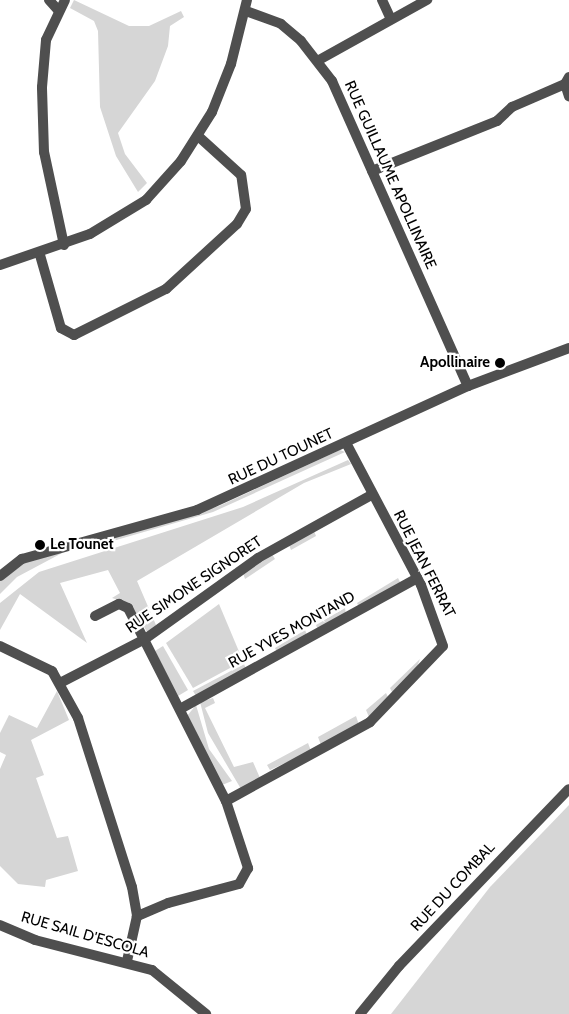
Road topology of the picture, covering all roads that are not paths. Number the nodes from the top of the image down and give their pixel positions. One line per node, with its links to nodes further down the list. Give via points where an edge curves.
1 (49, 0): 6 (street)
2 (65, 0): 6 (street)
3 (382, 0): 7 (street)
4 (427, 0): 7 (street)
5 (247, 5): 8 (street, RUE GUILLAUME APOLLINAIRE, via 281,24); 11 (street, via 231,64)
6 (58, 10): 13 (street, via 43,55 42,123)
7 (391, 19): 8 (street)
8 (319, 60): 12 (street, RUE GUILLAUME APOLLINAIRE)
9 (567, 80): 10 (street); 12 (street, via 512,107 497,121)
10 (569, 96)
11 (198, 136): 13 (street, via 146,200); 14 (street, via 240,175 246,209 237,224 166,289 74,335 61,328)
12 (372, 171): 17 (street, RUE GUILLAUME APOLLINAIRE)
13 (64, 245): 14 (street)
14 (40, 255): 15 (street)
15 (0, 265)
16 (569, 348): 17 (street, RUE DU TOUNET)
17 (468, 386): 18 (street, RUE DU TOUNET)
18 (346, 443): 19 (street, RUE JEAN FERRAT); 20 (street, RUE DU TOUNET, via 196,510 22,560)
19 (371, 495): 21 (street, RUE JEAN FERRAT); 23 (street, RUE SIMONE SIGNORET, via 258,558)
20 (0, 576)
21 (418, 578): 26 (street, RUE YVES MONTAND); 28 (street, RUE JEAN FERRAT, via 444,639 439,654 370,722)
22 (95, 616): 23 (street, via 124,604)
23 (146, 639): 25 (street, RUE SIMONE SIGNORET); 26 (street)
24 (0, 646): 25 (street, via 27,655 52,671)
25 (60, 683): 29 (street, via 97,769)
26 (180, 709): 28 (street)
27 (569, 790): 32 (street, RUE DU COMBAL, via 516,841)
28 (226, 800): 29 (street, via 246,856 246,876 239,884 168,903)
29 (137, 916): 31 (street)
30 (0, 926): 31 (street, RUE SAIL D'ESCOLA, via 35,940)
31 (127, 962): 33 (street, RUE SAIL D'ESCOLA, via 152,970)
32 (361, 1012)
33 (206, 1014)

